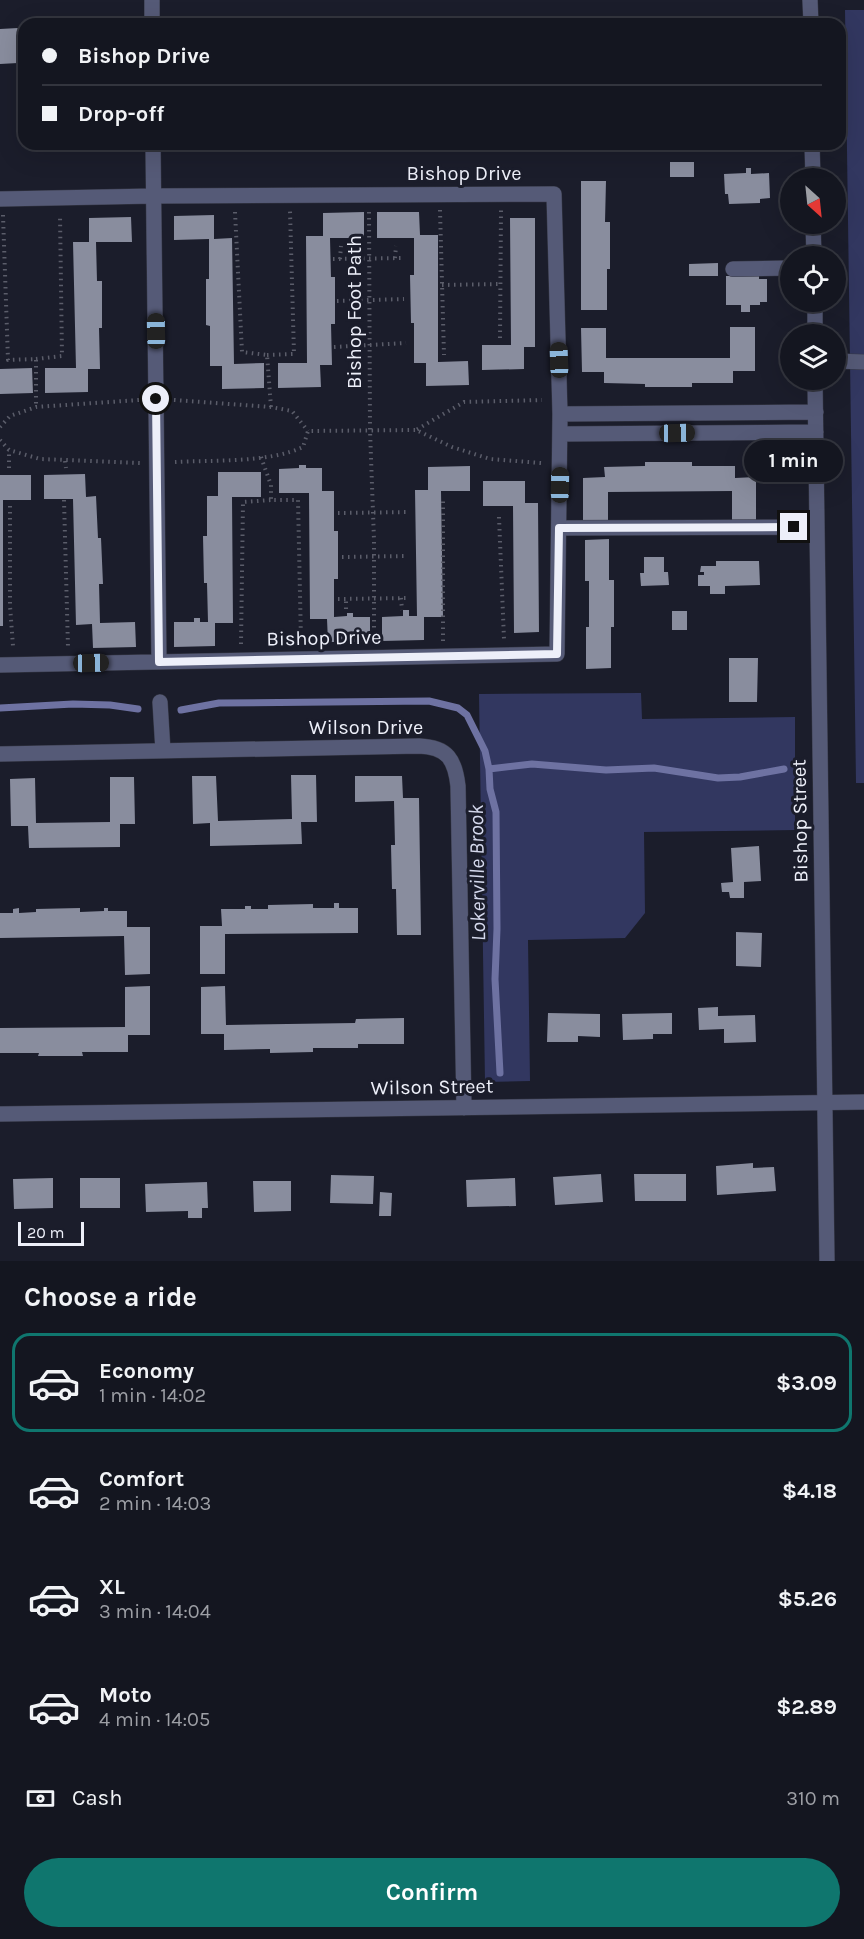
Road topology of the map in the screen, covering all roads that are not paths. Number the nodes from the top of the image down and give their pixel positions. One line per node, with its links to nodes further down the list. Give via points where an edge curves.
1 (152, 0): 3 (street)
2 (810, 0): 4 (street)
3 (152, 18)
4 (811, 18)
5 (153, 150): 8 (street)
6 (812, 150): 7 (street)
7 (813, 168)
8 (154, 196): 9 (street, Bishop Drive); 15 (street, Bishop Drive, via 555,194); 21 (street)
9 (1, 199)
10 (780, 268): 11 (street)
11 (734, 269)
12 (846, 361): 13 (street)
13 (864, 362)
14 (815, 390): 16 (street, Bishop Street)
15 (560, 407): 16 (street); 18 (street, Bishop Drive)
16 (816, 412): 17 (street, Bishop Street)
17 (816, 432): 18 (street); 19 (street, Bishop Street)
18 (560, 434): 20 (street, Bishop Drive)
19 (818, 527): 20 (street); 26 (street, Bishop Street)
20 (559, 528): 21 (street, Bishop Drive, via 557,654)
21 (159, 662): 22 (street, Bishop Drive)
22 (7, 664)
23 (160, 702): 24 (street)
24 (162, 751): 25 (street, Wilson Drive); 28 (street, Wilson Drive, via 432,746 451,759 458,786)
25 (0, 754)
26 (825, 1102): 27 (street, Wilson Street); 28 (street, Wilson Street); 30 (street, Bishop Street)
27 (864, 1102)
28 (464, 1108): 29 (street, Wilson Street)
29 (0, 1114)
30 (827, 1261)

